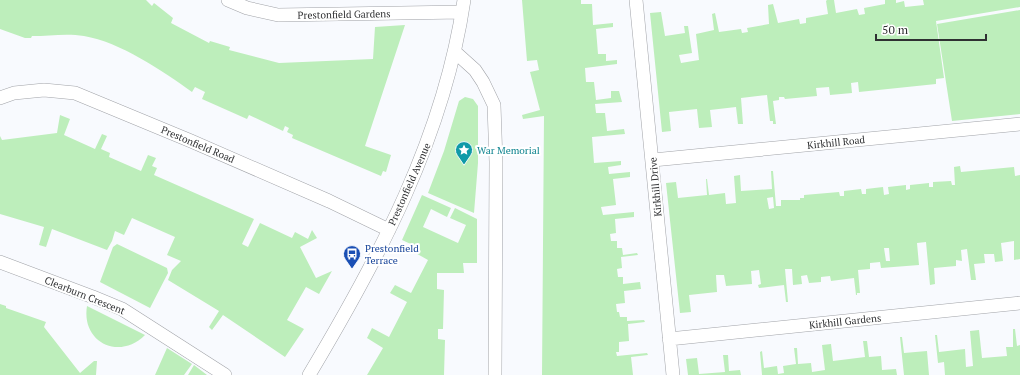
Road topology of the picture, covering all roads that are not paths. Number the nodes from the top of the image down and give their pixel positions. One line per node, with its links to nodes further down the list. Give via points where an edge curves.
1 (228, 0): 3 (street, Prestonfield Gardens, via 247,8 278,15)
2 (636, 0): 9 (street, Kirkhill Drive)
3 (463, 6): 4 (street, Prestonfield Avenue)
4 (455, 52): 10 (street, Prestonfield Avenue, via 429,138 409,189); 16 (street, via 475,70 494,105)
5 (0, 86): 6 (street)
6 (14, 93): 7 (street, Prestonfield Road); 10 (street, Prestonfield Road, via 44,90 75,93 329,201)
7 (0, 98)
8 (1020, 124): 9 (street, Kirkhill Road)
9 (653, 160): 13 (street, Kirkhill Drive)
10 (388, 230): 15 (street, Prestonfield Avenue, via 351,304)
11 (0, 262): 14 (street, Clearburn Crescent, via 122,309)
12 (1020, 303): 13 (street, Kirkhill Gardens)
13 (669, 339): 17 (street, Kirkhill Drive)
14 (225, 375)
15 (309, 375)
16 (495, 375)
17 (673, 375)

